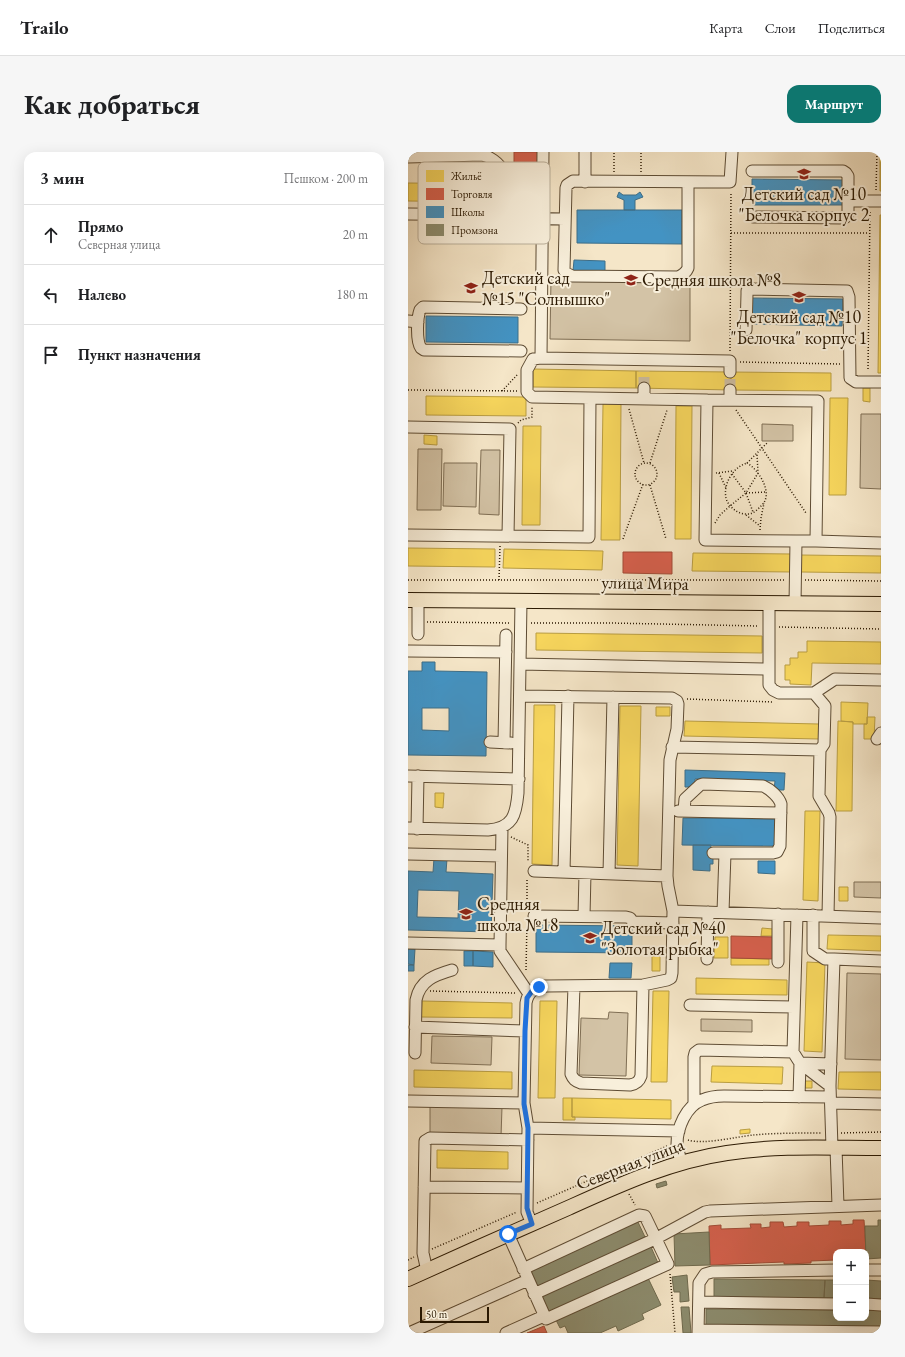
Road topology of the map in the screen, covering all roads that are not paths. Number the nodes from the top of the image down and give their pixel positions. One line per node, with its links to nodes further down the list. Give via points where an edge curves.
1 (543, 152): 7 (lane)
2 (585, 152): 9 (lane)
3 (732, 152): 10 (lane, via 730,182)
4 (482, 153): 5 (lane); 6 (lane)
5 (408, 157)
6 (495, 162)
7 (543, 162)
8 (752, 171): 11 (lane, via 843,171 848,176)
9 (585, 182): 10 (lane); 17 (lane, via 573,181 567,185)
10 (688, 182): 17 (lane, via 688,268 682,276 572,276 564,270)
11 (848, 201): 12 (lane); 15 (lane, via 848,214 843,218)
12 (881, 201)
13 (408, 214): 14 (lane)
14 (418, 214)
15 (753, 217)
16 (550, 218): 17 (lane)
17 (565, 219)
18 (542, 244): 23 (lane)
19 (521, 309): 20 (lane, via 423,307)
20 (413, 322): 22 (lane, via 418,342 424,350)
21 (746, 330): 25 (lane, via 749,290 847,292 850,378 856,382)
22 (521, 351)
23 (541, 358): 24 (lane, via 645,366); 26 (lane, via 533,359 528,368 529,394)
24 (730, 366)
25 (881, 382)
26 (590, 398): 27 (lane, via 644,394); 30 (lane, via 589,537)
27 (707, 400): 31 (lane, via 705,540); 32 (lane, via 730,395 818,402)
28 (408, 427): 30 (lane, via 510,429)
29 (408, 534): 30 (lane)
30 (504, 538)
31 (796, 541): 32 (lane); 37 (lane)
32 (816, 542): 33 (lane)
33 (881, 543)
34 (413, 600): 35 (main road, улица Мира); 39 (lane)
35 (521, 601): 36 (main road, улица Мира); 43 (lane)
36 (769, 604): 37 (main road, улица Мира); 44 (lane)
37 (795, 604): 38 (main road, улица Мира)
38 (881, 604)
39 (418, 634)
40 (506, 635): 42 (lane)
41 (408, 651): 42 (lane)
42 (506, 652): 51 (lane)
43 (520, 664): 44 (lane); 47 (lane)
44 (768, 669): 46 (lane, via 769,685 773,690 779,693)
45 (881, 680): 46 (lane, via 835,679)
46 (814, 693): 54 (lane, via 825,706 824,744)
47 (520, 696): 48 (lane); 52 (lane)
48 (568, 696): 49 (lane); 67 (lane)
49 (612, 697): 53 (lane, via 672,698 677,701 678,723); 69 (lane)
50 (490, 742): 51 (lane)
51 (504, 743): 52 (lane)
52 (519, 744): 56 (lane)
53 (672, 747): 54 (lane); 57 (lane)
54 (820, 750): 79 (lane, via 819,796 830,817)
55 (413, 776): 56 (lane); 61 (lane)
56 (518, 779): 60 (lane, via 516,810 511,820)
57 (669, 810): 58 (lane); 70 (lane)
58 (684, 811): 59 (lane); 59 (lane, via 686,799 703,784 763,786 780,801)
59 (781, 813): 63 (lane, via 780,846 777,852)
60 (502, 827): 61 (lane, via 488,830); 65 (lane)
61 (413, 828)
62 (714, 853): 63 (lane)
63 (725, 853): 73 (lane)
64 (408, 854): 65 (lane)
65 (501, 856): 83 (lane)
66 (534, 871): 67 (lane)
67 (564, 872): 68 (lane)
68 (585, 873): 69 (lane); 78 (lane)
69 (609, 874): 70 (lane)
70 (667, 876): 71 (lane)
71 (673, 911): 72 (lane); 81 (lane)
72 (708, 912): 73 (lane); 86 (lane)
73 (723, 912): 74 (lane)
74 (778, 914): 75 (lane); 89 (lane)
75 (796, 915): 76 (lane); 84 (lane)
76 (814, 915): 79 (lane); 85 (lane)
77 (534, 916): 78 (lane)
78 (584, 916): 81 (lane, via 626,917 633,922)
79 (828, 916): 80 (lane)
80 (881, 918)
81 (673, 923): 91 (lane, via 671,978)
82 (408, 943): 83 (lane)
83 (500, 946): 93 (lane, via 500,951)
84 (796, 951): 85 (lane); 95 (lane)
85 (813, 951): 87 (lane, via 826,959)
86 (707, 959)
87 (834, 959): 88 (lane); 101 (lane)
88 (881, 961)
89 (778, 962)
90 (452, 970): 96 (lane, via 434,975 421,987 416,1000)
91 (643, 985): 92 (lane); 92 (lane, via 641,1076 635,1084 630,1085 581,1083 573,1078 571,1074)
92 (574, 986): 93 (lane, via 539,987)
93 (529, 994): 97 (lane, via 526,1003)
94 (690, 1005): 95 (lane)
95 (794, 1007): 98 (lane)
96 (416, 1027): 97 (lane); 99 (lane)
97 (525, 1031): 106 (lane)
98 (793, 1052): 100 (lane); 107 (lane, via 699,1050 694,1057)
99 (416, 1053)
100 (800, 1063): 101 (lane); 102 (lane); 103 (lane)
101 (831, 1064): 102 (lane)
102 (830, 1086): 104 (lane)
103 (799, 1097): 104 (lane); 107 (lane, via 724,1096 708,1098)
104 (830, 1100): 108 (lane); 112 (lane)
105 (408, 1101): 106 (lane)
106 (524, 1104): 109 (lane)
107 (694, 1104): 110 (lane, via 682,1120)
108 (881, 1104)
109 (528, 1128): 110 (lane); 111 (lane)
110 (679, 1131): 114 (lane)
111 (528, 1140): 115 (lane, via 428,1139 425,1143); 116 (lane)
112 (834, 1148): 113 (main road, Северная улица); 114 (main road, Северная улица, via 741,1151); 118 (lane)
113 (881, 1148)
114 (681, 1163): 119 (main road, Северная улица, via 624,1183)
115 (424, 1187): 116 (lane); 126 (lane, via 423,1253)
116 (527, 1188): 119 (lane, via 527,1212)
117 (881, 1205): 118 (lane)
118 (838, 1206): 121 (lane, via 704,1212)
119 (532, 1224): 120 (main road, Северная улица)
120 (508, 1234): 122 (lane); 126 (main road, Северная улица)
121 (656, 1238): 122 (lane, via 645,1216 639,1215); 129 (lane); 134 (lane, via 668,1264 546,1319)
122 (523, 1269): 128 (lane)
123 (833, 1270): 130 (lane, via 712,1272 705,1274 699,1283)
124 (869, 1270): 125 (lane)
125 (881, 1270)
126 (427, 1271): 127 (main road, Северная улица)
127 (408, 1279)
128 (528, 1280): 129 (lane); 137 (lane)
129 (534, 1294): 134 (lane)
130 (699, 1302): 131 (lane); 135 (lane)
131 (833, 1304)
132 (869, 1304): 133 (lane)
133 (881, 1305)
134 (544, 1316): 138 (lane)
135 (698, 1332): 136 (lane)
136 (881, 1332)
137 (409, 1333)
138 (506, 1333)

